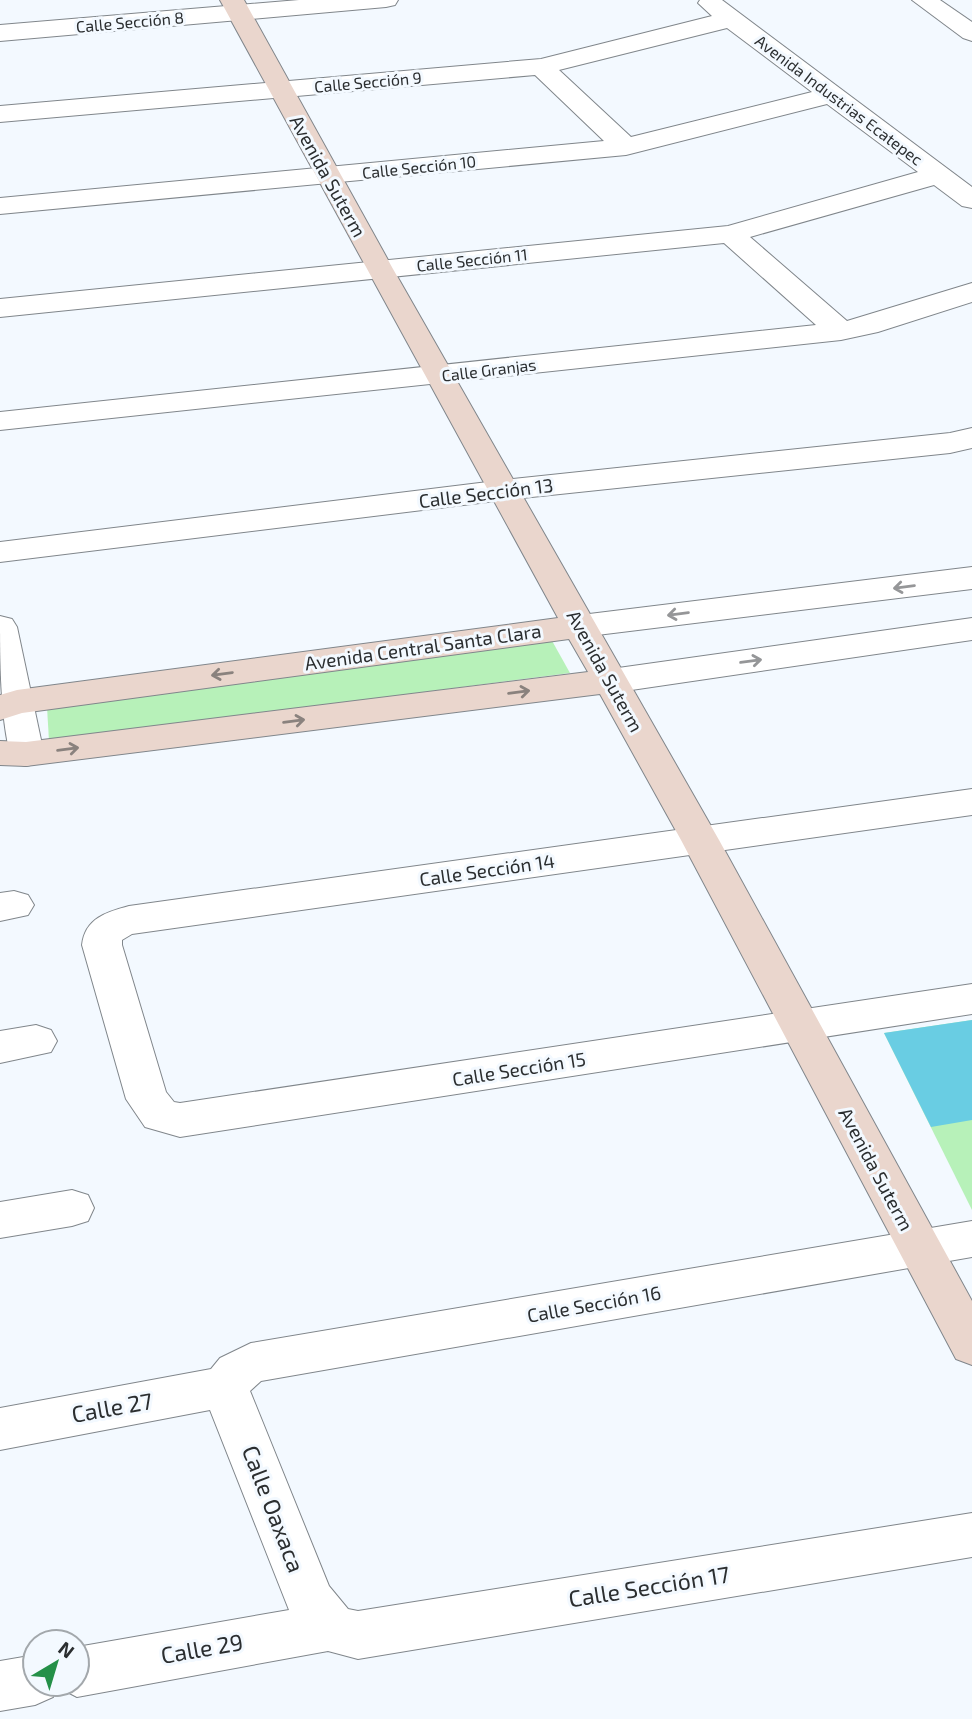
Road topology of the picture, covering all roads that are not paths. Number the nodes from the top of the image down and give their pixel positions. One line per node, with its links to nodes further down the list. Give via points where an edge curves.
1 (386, 0): 4 (street, Calle Sección 8)
2 (705, 0): 5 (street, Avenida Industrias Ecatepec)
3 (924, 0): 7 (street)
4 (236, 6): 6 (street, Calle Sección 8); 9 (street, Avenida Suterm)
5 (731, 19): 8 (street, Calle Sección 9); 10 (street, Avenida Industrias Ecatepec)
6 (0, 33)
7 (972, 33)
8 (541, 67): 9 (street, Calle Sección 9); 12 (street)
9 (281, 90): 11 (street, Calle Sección 9); 13 (street, Avenida Suterm)
10 (831, 94): 12 (street, Calle Sección 10); 14 (street, Avenida Industrias Ecatepec)
11 (0, 114)
12 (626, 147): 13 (street, Calle Sección 10)
13 (329, 175): 16 (street, Calle Sección 10); 18 (street, Avenida Suterm)
14 (938, 175): 15 (street, Avenida Industrias Ecatepec); 17 (street, Calle Sección 11)
15 (972, 200)
16 (0, 206)
17 (730, 234): 18 (street, Calle Sección 11); 21 (street)
18 (379, 270): 20 (street, Calle Sección 11); 22 (street, Avenida Suterm)
19 (972, 292): 21 (street, Calle Granjas)
20 (0, 308)
21 (841, 331): 22 (street, Calle Granjas)
22 (438, 376): 23 (street, Calle Granjas); 25 (street, Avenida Suterm)
23 (0, 421)
24 (970, 441): 25 (street, Calle Sección 13)
25 (504, 490): 26 (street, Calle Sección 13); 28 (street, Avenida Suterm)
26 (0, 552)
27 (972, 578): 28 (street, Avenida Central Santa Clara, one-way to 28)
28 (581, 626): 31 (street, Avenida Suterm); 32 (street, Avenida Central Santa Clara, one-way to 32)
29 (0, 627): 32 (street)
30 (972, 629): 31 (street, one-way to 30)
31 (611, 681): 33 (street, one-way to 31); 35 (street, Avenida Suterm)
32 (9, 705): 33 (street)
33 (13, 754)
34 (972, 802): 35 (street, Calle Sección 14)
35 (700, 840): 37 (street, Avenida Suterm); 38 (street, Calle Sección 14, via 129,920 114,925 102,937)
36 (972, 999): 37 (street, Calle Sección 15)
37 (797, 1024): 38 (street, Calle Sección 15, via 180,1120 160,1115 147,1099); 42 (street, Avenida Suterm)
38 (127, 1027)
39 (72, 1208): 40 (street)
40 (0, 1220)
41 (972, 1239): 42 (street, Calle Sección 16)
42 (918, 1248): 43 (street, Avenida Suterm); 44 (street, Calle Sección 16, via 251,1363)
43 (972, 1345)
44 (225, 1387): 45 (street, Calle 27); 47 (street, Calle Oaxaca, via 308,1597)
45 (0, 1429)
46 (972, 1535): 47 (street, Calle Sección 17, via 358,1635)
47 (328, 1627): 48 (street, Calle 29)
48 (91, 1669)
49 (21, 1682): 50 (street)
50 (0, 1686)

